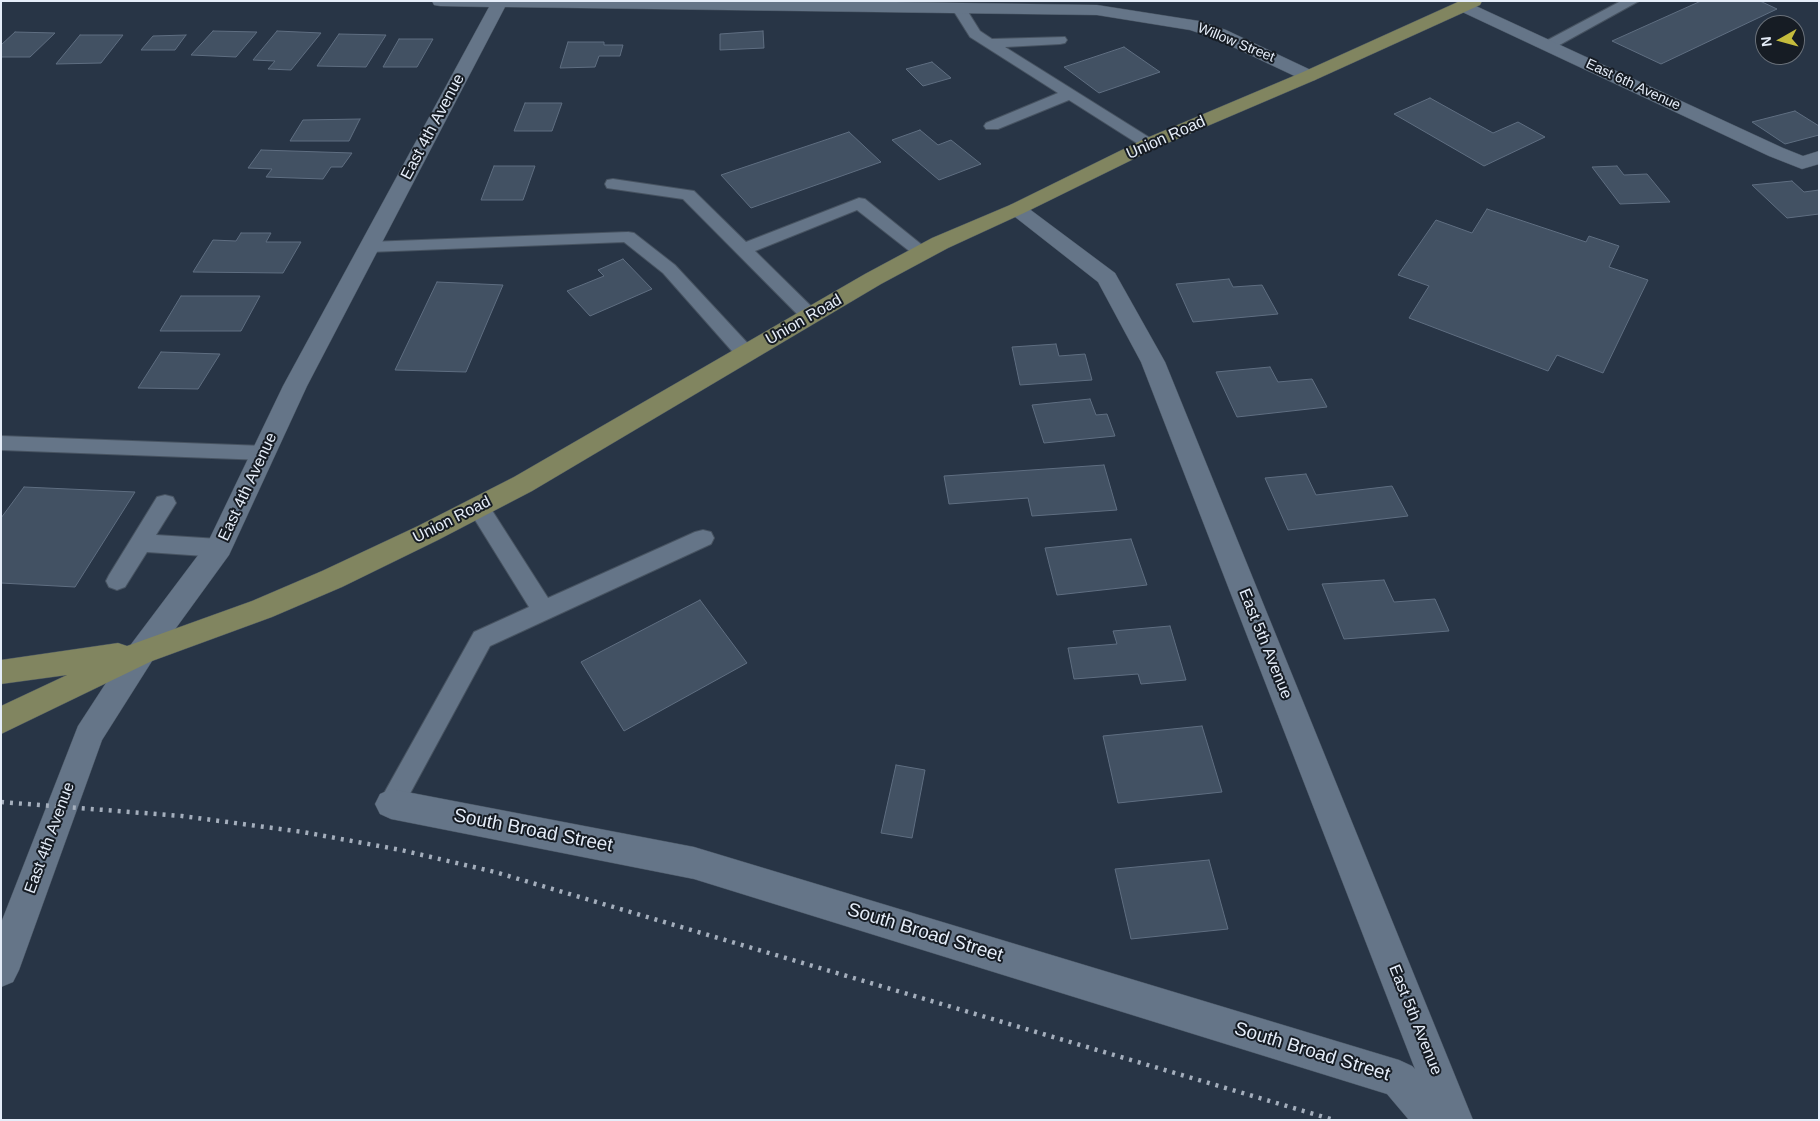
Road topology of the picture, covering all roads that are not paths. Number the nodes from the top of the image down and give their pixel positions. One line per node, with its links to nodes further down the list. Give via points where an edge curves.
1 (440, 1): 3 (street, Willow Street)
2 (1632, 1): 11 (lane)
3 (499, 3): 5 (street, Willow Street); 19 (street, East 4th Avenue)
4 (1469, 3): 11 (street, East 6th Avenue); 12 (main road, Union Road)
5 (718, 4): 6 (street, Willow Street)
6 (877, 5): 8 (street, Willow Street)
7 (1075, 6): 8 (street, Willow Street); 12 (street, Willow Street, via 1193,25 1237,41)
8 (960, 10): 10 (lane, via 975,34)
9 (1060, 40): 10 (lane)
10 (989, 42): 13 (lane)
11 (1549, 46): 16 (street, East 6th Avenue)
12 (1309, 76): 15 (main road, Union Road)
13 (1070, 94): 14 (lane); 15 (lane)
14 (992, 126)
15 (1149, 144): 18 (main road, Union Road)
16 (1810, 160)
17 (613, 184): 20 (lane, via 688,195)
18 (1017, 209): 21 (main road, Union Road); 39 (street, East 5th Avenue, via 1107,278 1153,362)
19 (369, 247): 23 (lane, via 628,237 669,269); 25 (street, East 4th Avenue, via 295,386)
20 (743, 250): 21 (lane, via 859,202); 22 (lane)
21 (922, 253): 22 (main road, Union Road)
22 (810, 316): 23 (main road, Union Road)
23 (746, 354): 27 (main road, Union Road)
24 (1, 443): 25 (lane)
25 (264, 453): 30 (street, East 4th Avenue)
26 (165, 503): 29 (lane)
27 (478, 507): 32 (lane); 33 (main road, Union Road, via 332,580)
28 (703, 538): 32 (lane)
29 (141, 543): 30 (lane); 31 (lane)
30 (220, 548): 33 (street, East 4th Avenue)
31 (117, 581)
32 (544, 611): 36 (lane, via 482,639)
33 (142, 652): 34 (main road); 35 (main road); 37 (street, East 4th Avenue, via 89,735)
34 (1, 672)
35 (1, 721)
36 (391, 804): 38 (street, South Broad Street, via 704,866 1399,1079)
37 (1, 970)
38 (1434, 1120)
39 (1454, 1120)

